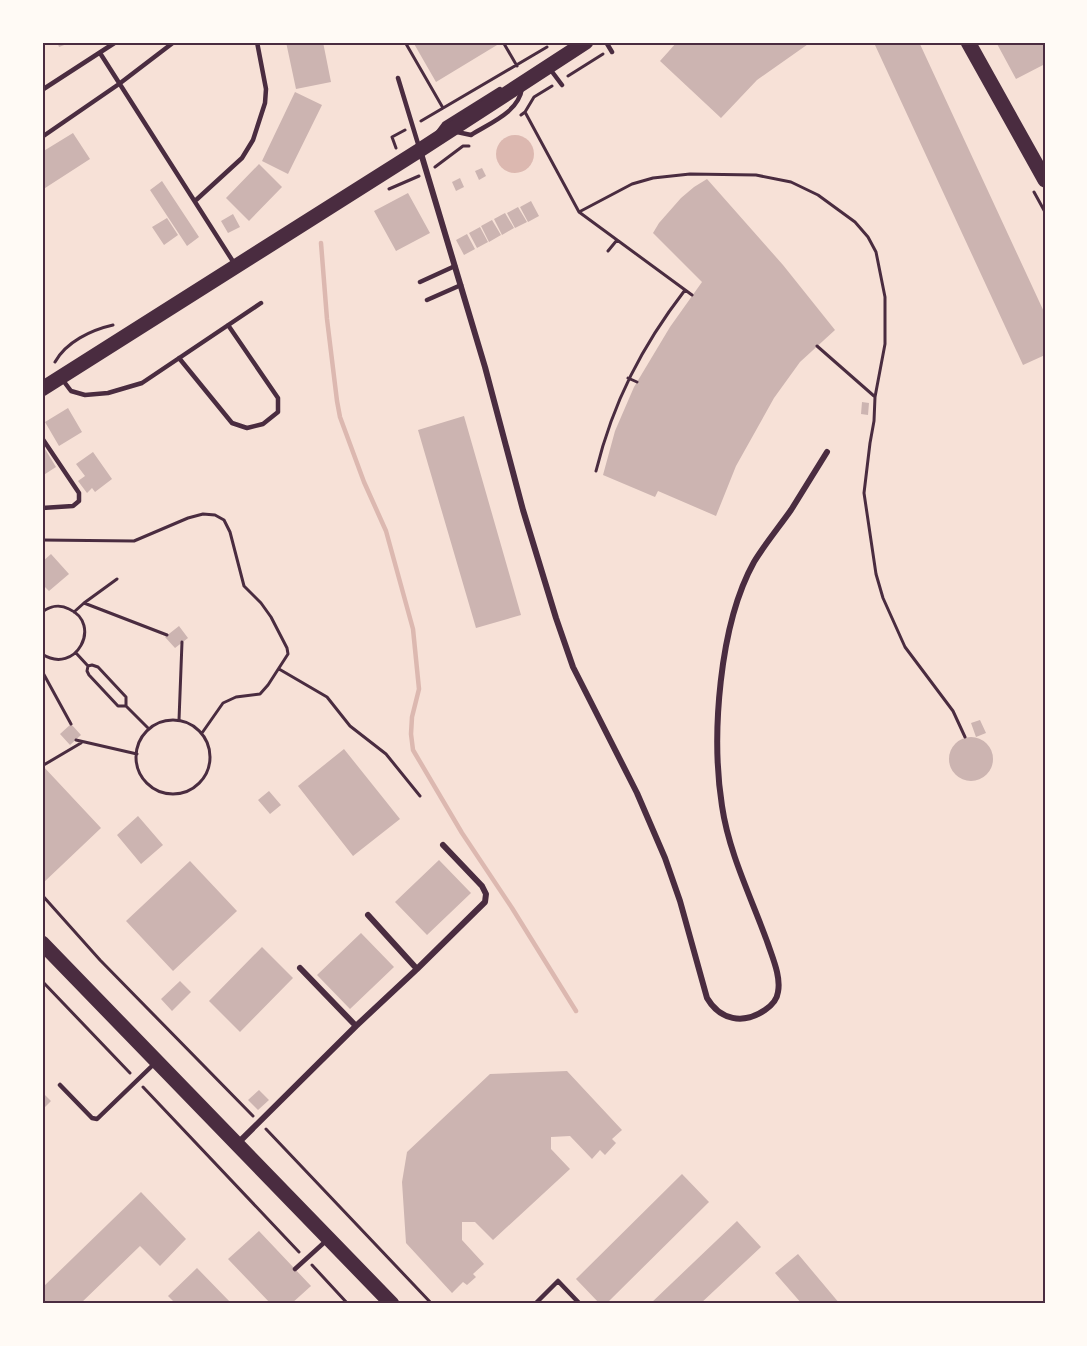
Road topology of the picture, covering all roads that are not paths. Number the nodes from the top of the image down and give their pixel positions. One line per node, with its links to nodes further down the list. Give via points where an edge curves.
1 (116, 42): 8 (lane)
2 (174, 42): 11 (lane)
3 (257, 42): 18 (lane, via 266,89 253,140 242,158)
4 (586, 42): 9 (main road)
5 (606, 42): 7 (lane)
6 (968, 42): 17 (main road)
7 (612, 52)
8 (100, 53): 11 (lane); 14 (lane)
9 (549, 66): 12 (lane); 16 (main road, via 518,82)
10 (398, 78): 16 (lane)
11 (119, 84): 15 (lane); 18 (lane)
12 (562, 86)
13 (504, 87): 16 (lane, via 444,124)
14 (42, 90)
15 (42, 137)
16 (424, 147): 19 (main road); 20 (street)
17 (1045, 180)
18 (195, 201): 19 (lane)
19 (236, 266): 27 (main road)
20 (455, 266): 21 (lane); 22 (street)
21 (420, 282)
22 (461, 285): 23 (lane); 30 (street, via 523,510 573,667 665,858 707,998 720,1014 734,1018 757,1015 768,1008 776,999 779,985 723,809 718,738 725,651 739,597 755,561)
23 (427, 300)
24 (261, 303): 25 (lane)
25 (228, 325): 26 (lane); 26 (lane, via 278,398 278,412 263,424 247,428 232,423)
26 (179, 358): 27 (lane, via 142,383 108,393 85,395 71,391)
27 (60, 377): 28 (main road)
28 (42, 388)
29 (42, 438): 31 (lane, via 79,494 79,501 74,506)
30 (826, 452)
31 (42, 508)
32 (443, 845): 36 (street, via 482,886 485,902)
33 (368, 915): 36 (street)
34 (42, 944): 38 (main road)
35 (300, 968): 37 (street)
36 (417, 969): 37 (street)
37 (356, 1026): 40 (street)
38 (156, 1062): 39 (lane, via 97,1119); 40 (main road)
39 (60, 1085)
40 (238, 1143): 41 (main road)
41 (329, 1238): 42 (lane); 43 (main road)
42 (295, 1269)
43 (393, 1304)
44 (535, 1304): 45 (lane, via 558,1281)
45 (579, 1304)

